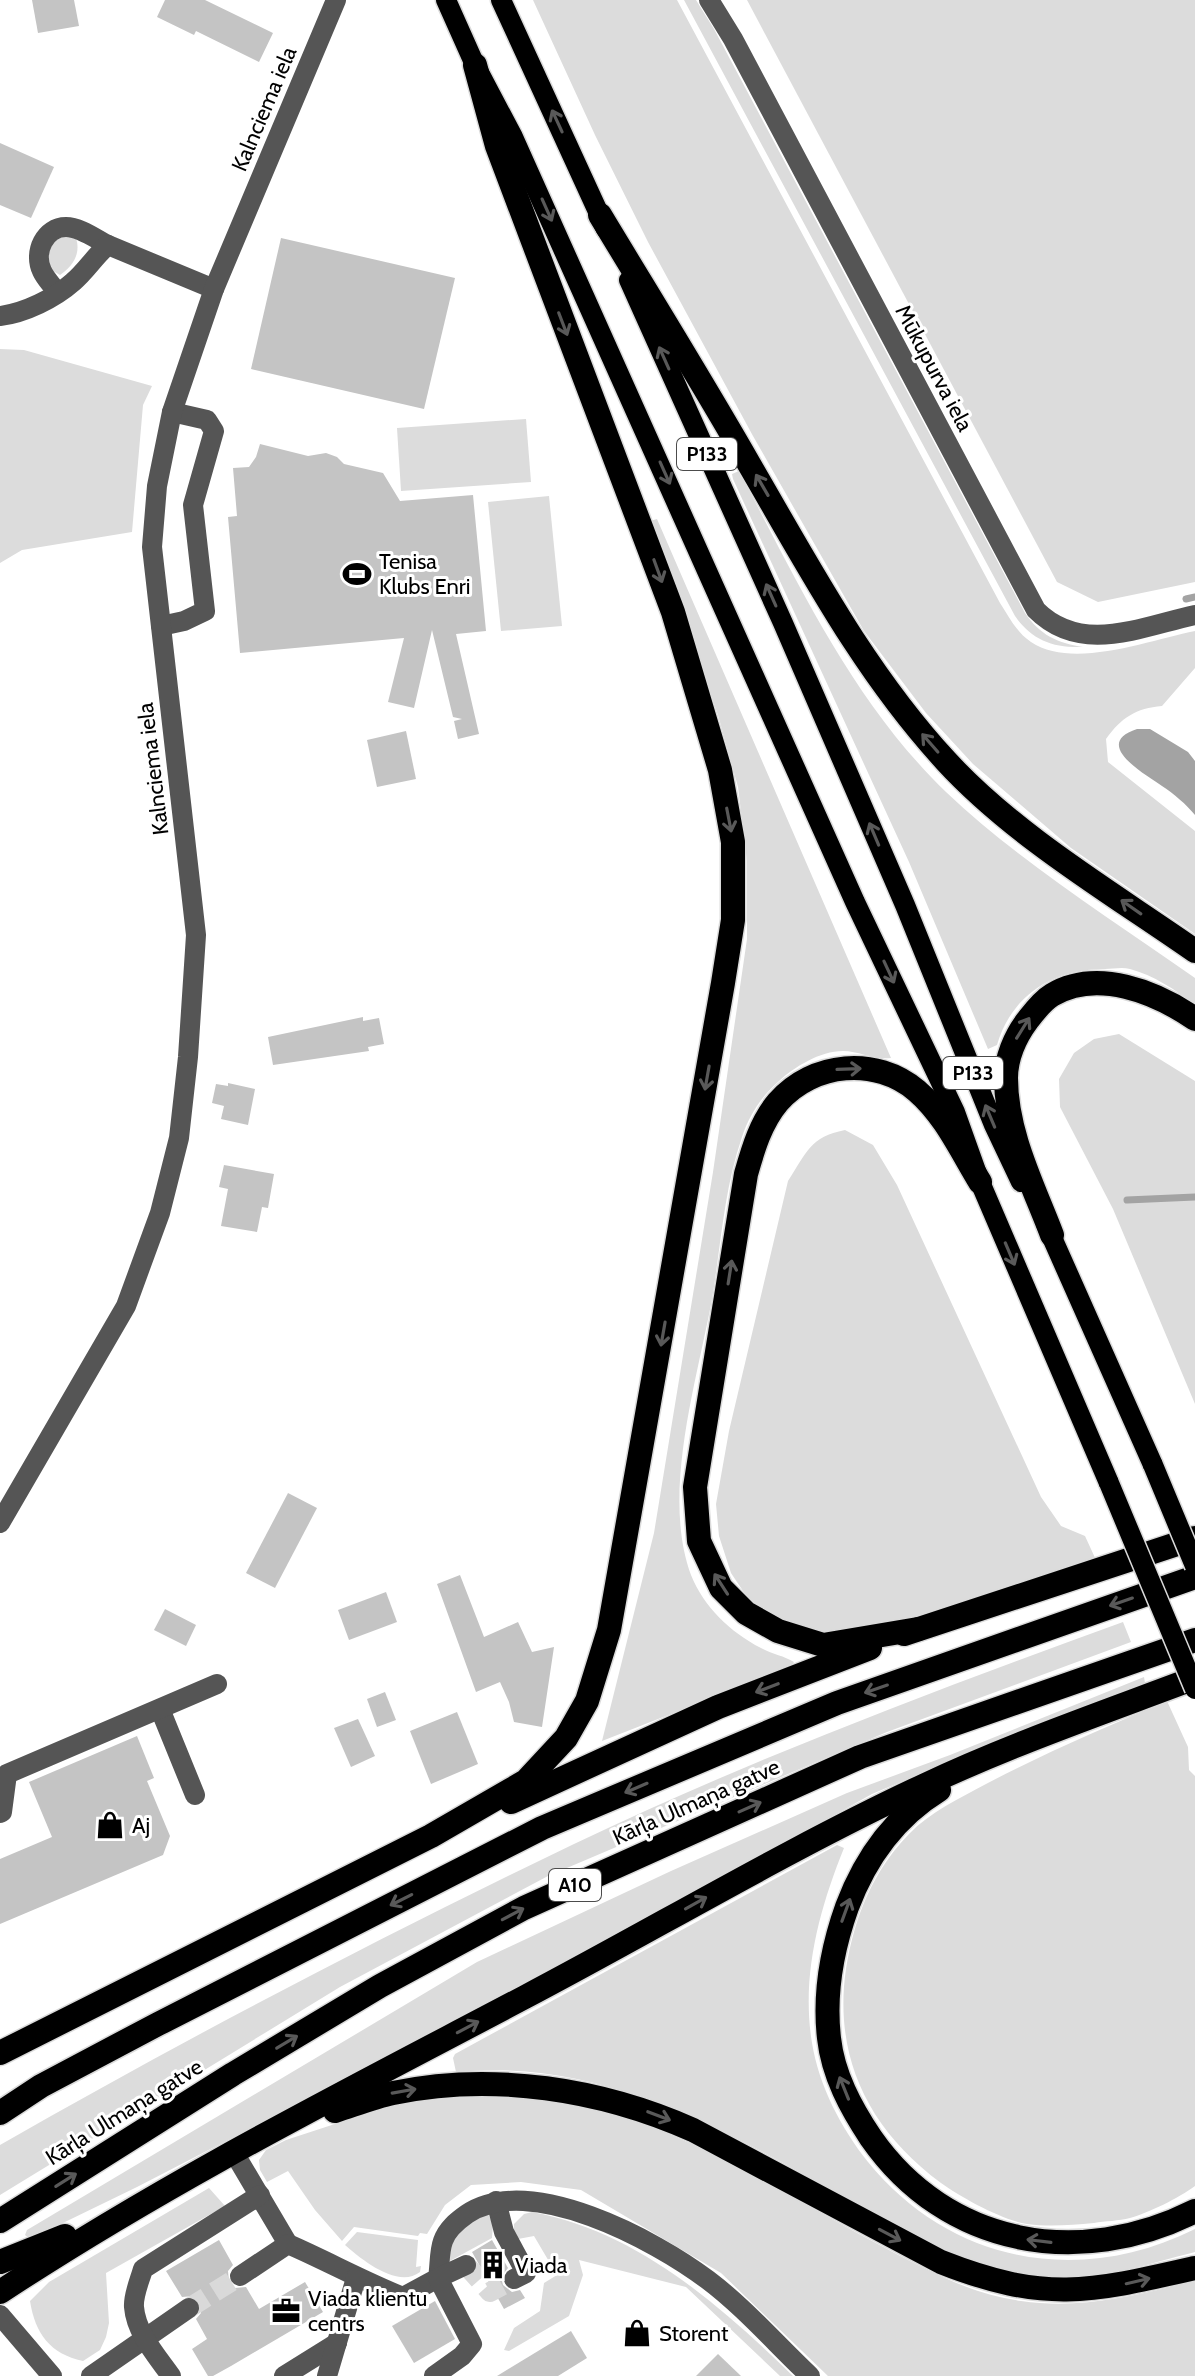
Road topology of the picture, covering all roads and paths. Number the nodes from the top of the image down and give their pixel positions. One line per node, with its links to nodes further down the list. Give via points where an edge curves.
1 (336, 0): 8 (street, Kalnciema iela)
2 (446, 0): 5 (main road, P133)
3 (501, 0): 6 (main road, P133, one-way to 3)
4 (709, 0): 12 (street, Mūkupurva iela, via 1036,610 1057,628 1082,635)
5 (475, 65): 16 (main road, P133, one-way to 16, via 513,137 855,902 955,1112); 31 (highway, one-way to 31, via 502,161 673,612 720,770 733,842 733,920 609,1630 587,1701 566,1738 526,1781)
6 (600, 215): 14 (highway, one-way to 6, via 1040,843 947,763 911,721 843,626); 17 (main road, P133, one-way to 6, via 994,1125 783,623)
7 (108, 245): 8 (street); 9 (street); 9 (street, via 76,229 50,232 40,245 39,260)
8 (214, 289): 11 (street, Kalnciema iela)
9 (57, 292): 10 (street, via 33,307)
10 (0, 316)
11 (172, 412): 13 (street, Kalnciema iela, via 152,547); 13 (street, via 207,420 214,431 193,505 205,611)
12 (1195, 615)
13 (161, 626): 18 (street, Kalnciema iela, via 196,935 179,1138 160,1213 126,1306)
14 (1195, 951)
15 (1195, 1019): 17 (highway, one-way to 15, via 1014,1135 1008,1102 1006,1075 1021,1029 1052,995 1096,984 1151,994)
16 (980, 1182): 22 (highway, one-way to 16, via 823,1645 778,1631 746,1613 721,1588 699,1541 695,1487 746,1174 778,1102 816,1073 844,1067 898,1079 933,1106); 26 (main road, P133, one-way to 26, bridge)
17 (1052, 1235): 20 (main road, P133, bridge)
18 (1, 1519)
19 (1195, 1538): 22 (highway)
20 (1195, 1566)
21 (1195, 1577): 35 (highway, Kārļa Ulmaņa gatve, one-way to 35, via 837,1703 542,1828 158,2024)
22 (918, 1629): 31 (highway, one-way to 31, via 718,1707)
23 (1195, 1640): 42 (highway, Kārļa Ulmaņa gatve / A10, one-way to 23, via 380,1986 524,1908 860,1757)
24 (1195, 1678): 28 (highway)
25 (217, 1684): 27 (street)
26 (1195, 1689)
27 (160, 1709): 29 (street); 30 (street, via 7,1774)
28 (1006, 1749): 36 (highway, one-way to 28, via 847,1822); 41 (highway, one-way to 28, via 1142,2233 1077,2243 1048,2243 993,2231 942,2206 907,2179 878,2147 846,2096 830,2041 829,1986 842,1920 861,1875 884,1838 914,1808)
29 (195, 1795)
30 (0, 1813)
31 (431, 1836): 32 (highway)
32 (38, 2035): 33 (highway); 34 (highway)
33 (0, 2053)
34 (0, 2060)
35 (0, 2113)
36 (275, 2129): 37 (highway); 46 (highway, one-way to 46, via 423,2088 561,2090 626,2104 693,2130 941,2262 982,2278 1042,2290 1083,2290)
37 (233, 2151): 38 (street); 40 (highway)
38 (260, 2195): 43 (street); 54 (street, via 143,2269 133,2304)
39 (496, 2201): 49 (street, via 456,2221 443,2242); 50 (street, via 504,2232 526,2273); 62 (street, via 565,2207 643,2239 710,2282)
40 (141, 2203): 44 (highway); 51 (highway)
41 (1195, 2211)
42 (0, 2221)
43 (288, 2244): 47 (street); 48 (street)
44 (0, 2262)
45 (466, 2265): 49 (street)
46 (1195, 2268)
47 (240, 2276)
48 (356, 2278): 49 (street, via 403,2297); 55 (street)
49 (438, 2278): 61 (street, via 472,2344)
50 (514, 2279)
51 (0, 2292)
52 (189, 2308): 54 (street)
53 (0, 2315): 56 (street)
54 (145, 2338): 57 (street); 58 (street)
55 (337, 2343): 59 (street); 60 (street)
56 (52, 2376)
57 (91, 2376)
58 (171, 2376)
59 (284, 2376)
60 (327, 2376)
61 (434, 2376)
62 (810, 2376)

